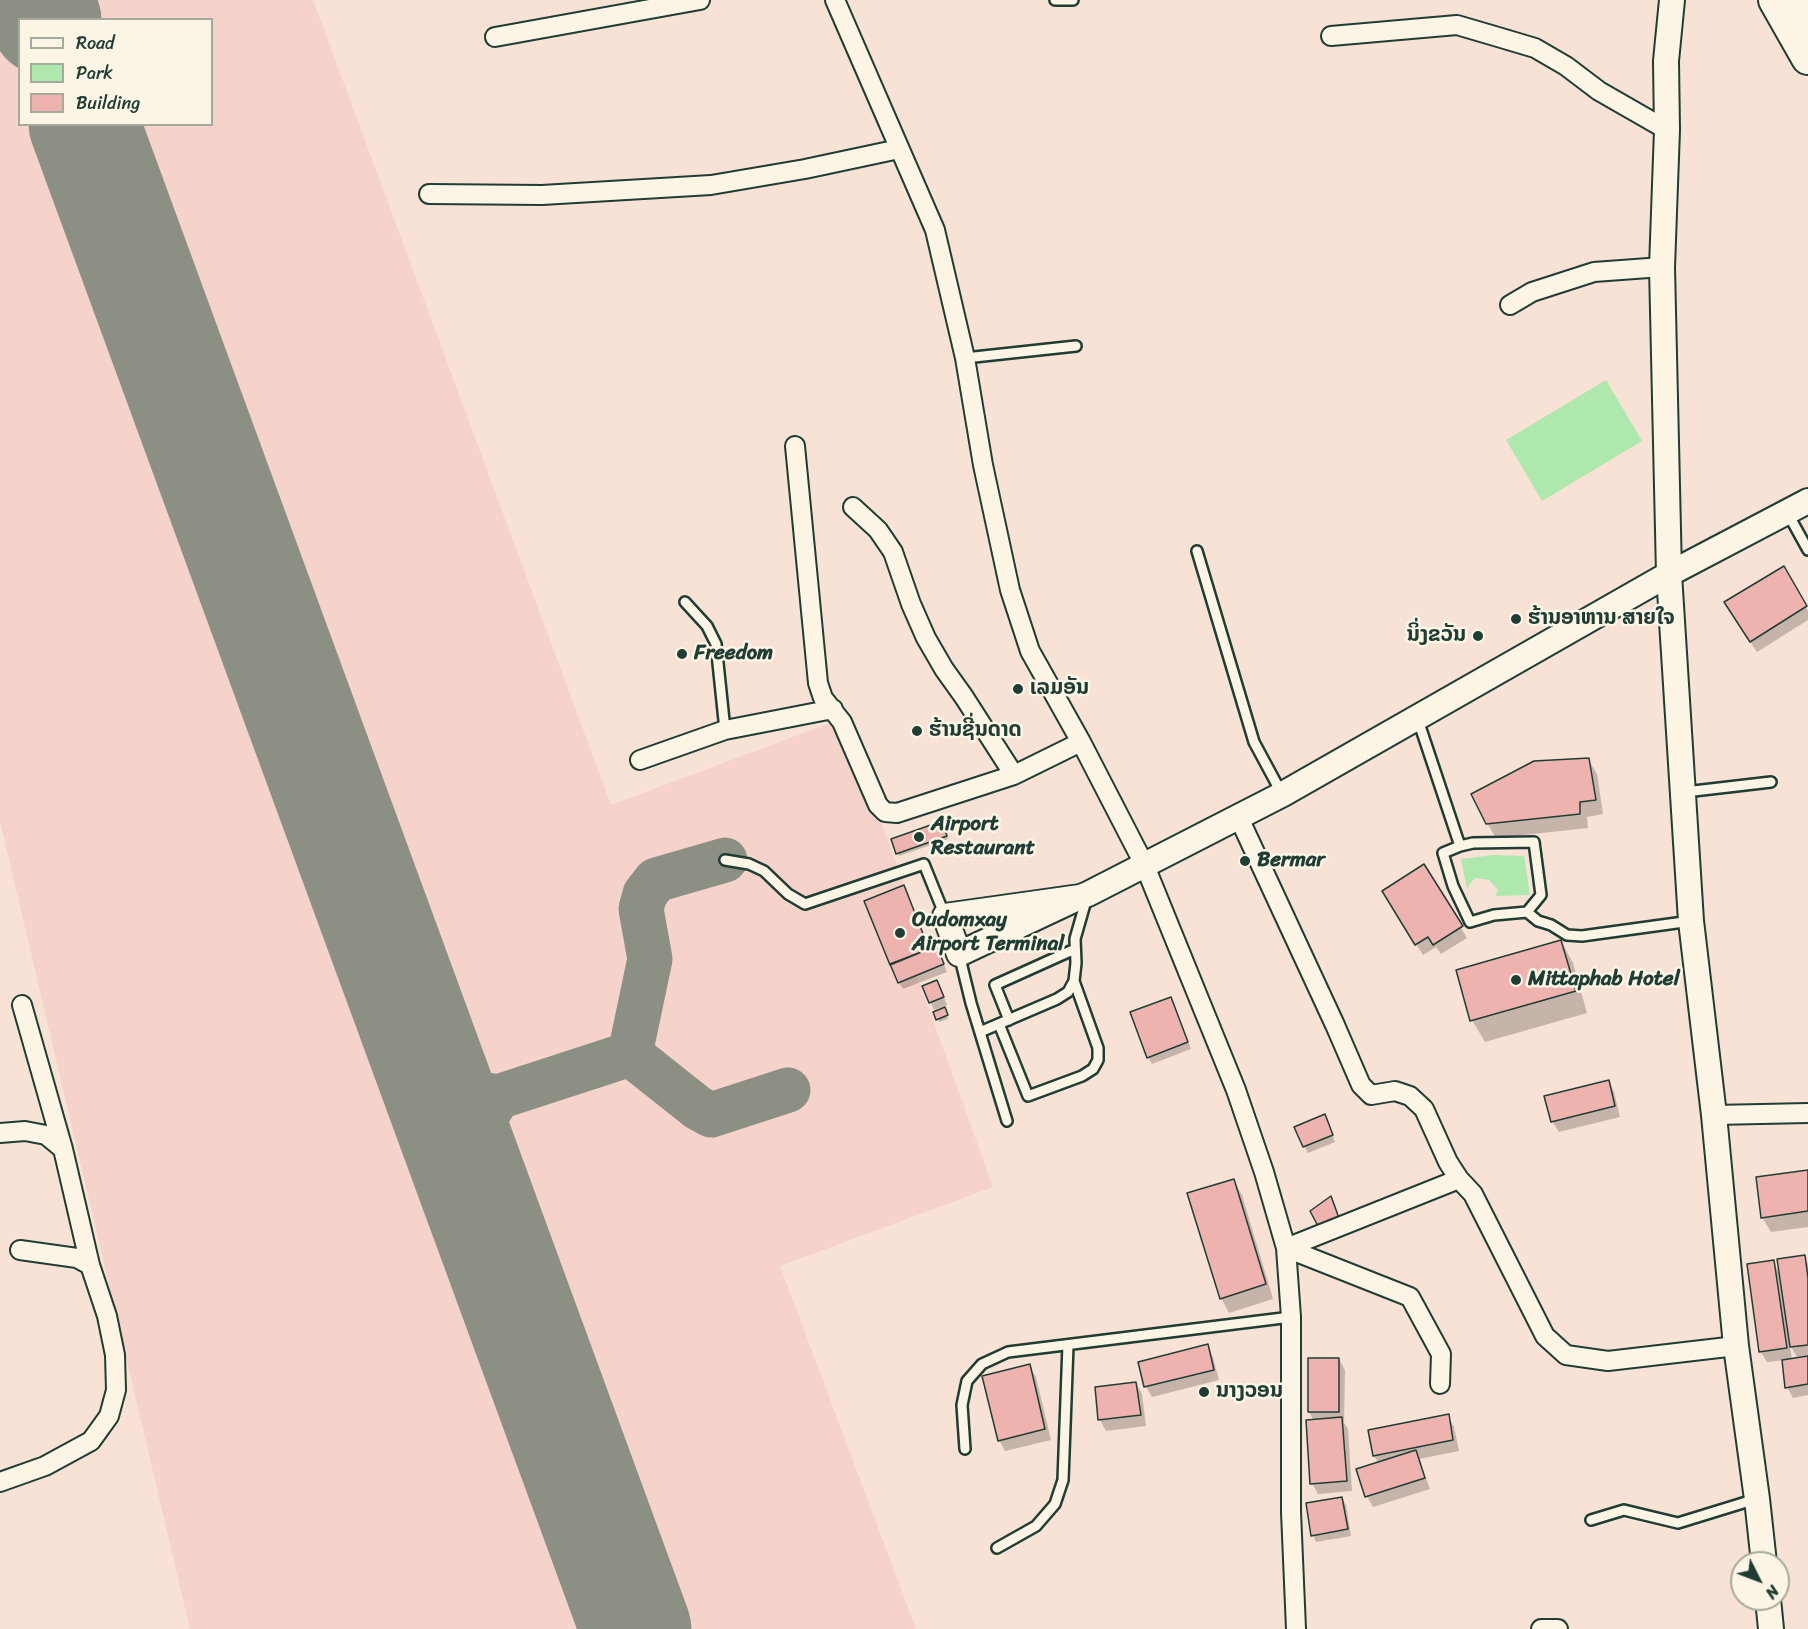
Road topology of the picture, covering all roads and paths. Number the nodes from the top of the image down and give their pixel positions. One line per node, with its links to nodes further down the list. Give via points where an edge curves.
1 (700, 0): 10 (street)
2 (835, 0): 13 (street)
3 (1055, 0): 4 (lane)
4 (1073, 0)
5 (1672, 0): 12 (street, via 1666,61)
6 (1775, 0): 11 (highway)
7 (1801, 0): 8 (highway)
8 (1808, 13)
9 (1331, 36): 12 (street, via 1457,25 1535,48)
10 (495, 37)
11 (1808, 58)
12 (1667, 130): 15 (street)
13 (899, 149): 14 (street, via 711,185 542,195); 18 (street, via 934,230)
14 (429, 194)
15 (1662, 267): 16 (street, via 1594,272 1532,292); 24 (street)
16 (1510, 305)
17 (1076, 346): 18 (lane)
18 (965, 358): 29 (street, via 1010,590 1030,651)
19 (795, 446): 26 (street, via 818,683 823,698)
20 (853, 507): 31 (street, via 878,530 893,552 926,638)
21 (1797, 507): 23 (lane); 24 (street)
22 (1197, 550): 34 (lane, via 1254,742)
23 (1808, 550)
24 (1669, 574): 27 (street); 33 (street)
25 (685, 602): 28 (lane, via 707,626 716,644)
26 (833, 709): 28 (street); 31 (street, via 878,805 885,812 897,813)
27 (1417, 718): 34 (street); 36 (lane)
28 (725, 730): 30 (street)
29 (1081, 742): 31 (street); 38 (street)
30 (640, 760)
31 (1014, 775)
32 (1771, 783): 33 (lane)
33 (1682, 792): 42 (street)
34 (1282, 794): 35 (street)
35 (1239, 818): 38 (street); 55 (street, via 1361,1085 1371,1095 1395,1091 1410,1096 1424,1109)
36 (1460, 846): 40 (lane, via 1534,842 1541,895); 40 (lane, via 1443,853 1470,922)
37 (725, 860): 41 (lane, via 764,871 805,904 924,864)
38 (1145, 866): 39 (street); 56 (street, via 1236,1090)
39 (1084, 896): 41 (street); 43 (lane); 44 (street)
40 (1527, 912): 42 (lane, via 1538,921 1575,936)
41 (945, 916): 44 (street)
42 (1691, 921): 51 (street)
43 (1076, 949): 45 (lane); 47 (lane, via 995,985)
44 (959, 954): 49 (lane)
45 (1074, 981): 47 (lane, via 1068,992 1057,999); 48 (lane, via 1098,1048 1093,1069 1082,1076 1029,1096)
46 (22, 1005): 54 (street)
47 (1009, 1020): 48 (lane)
48 (999, 1024): 49 (lane)
49 (980, 1032): 52 (lane)
50 (1808, 1113): 51 (street)
51 (1714, 1115): 61 (street)
52 (1006, 1121)
53 (0, 1133): 54 (street, via 25,1131 46,1135)
54 (63, 1149): 58 (street)
55 (1459, 1179): 56 (street); 61 (street, via 1473,1194 1545,1336 1566,1355 1608,1361)
56 (1286, 1248): 59 (street); 62 (street, via 1410,1297 1441,1354)
57 (20, 1250): 58 (street, via 77,1258)
58 (90, 1265): 64 (street, via 115,1355 116,1390 110,1416 91,1441 45,1466)
59 (1291, 1317): 60 (lane); 70 (street, via 1291,1512)
60 (1068, 1345): 63 (lane, via 1008,1352 982,1364 967,1381 962,1405); 67 (lane, via 1063,1480 1055,1504 1036,1526)
61 (1736, 1346): 65 (street)
62 (1440, 1384)
63 (965, 1449)
64 (0, 1482)
65 (1757, 1499): 66 (lane, via 1678,1523 1624,1510); 68 (street)
66 (1592, 1520)
67 (997, 1548)
68 (1763, 1551)
69 (1769, 1611): 73 (street)
70 (1296, 1629)
71 (1541, 1629): 72 (street)
72 (1558, 1629)
73 (1771, 1629)

